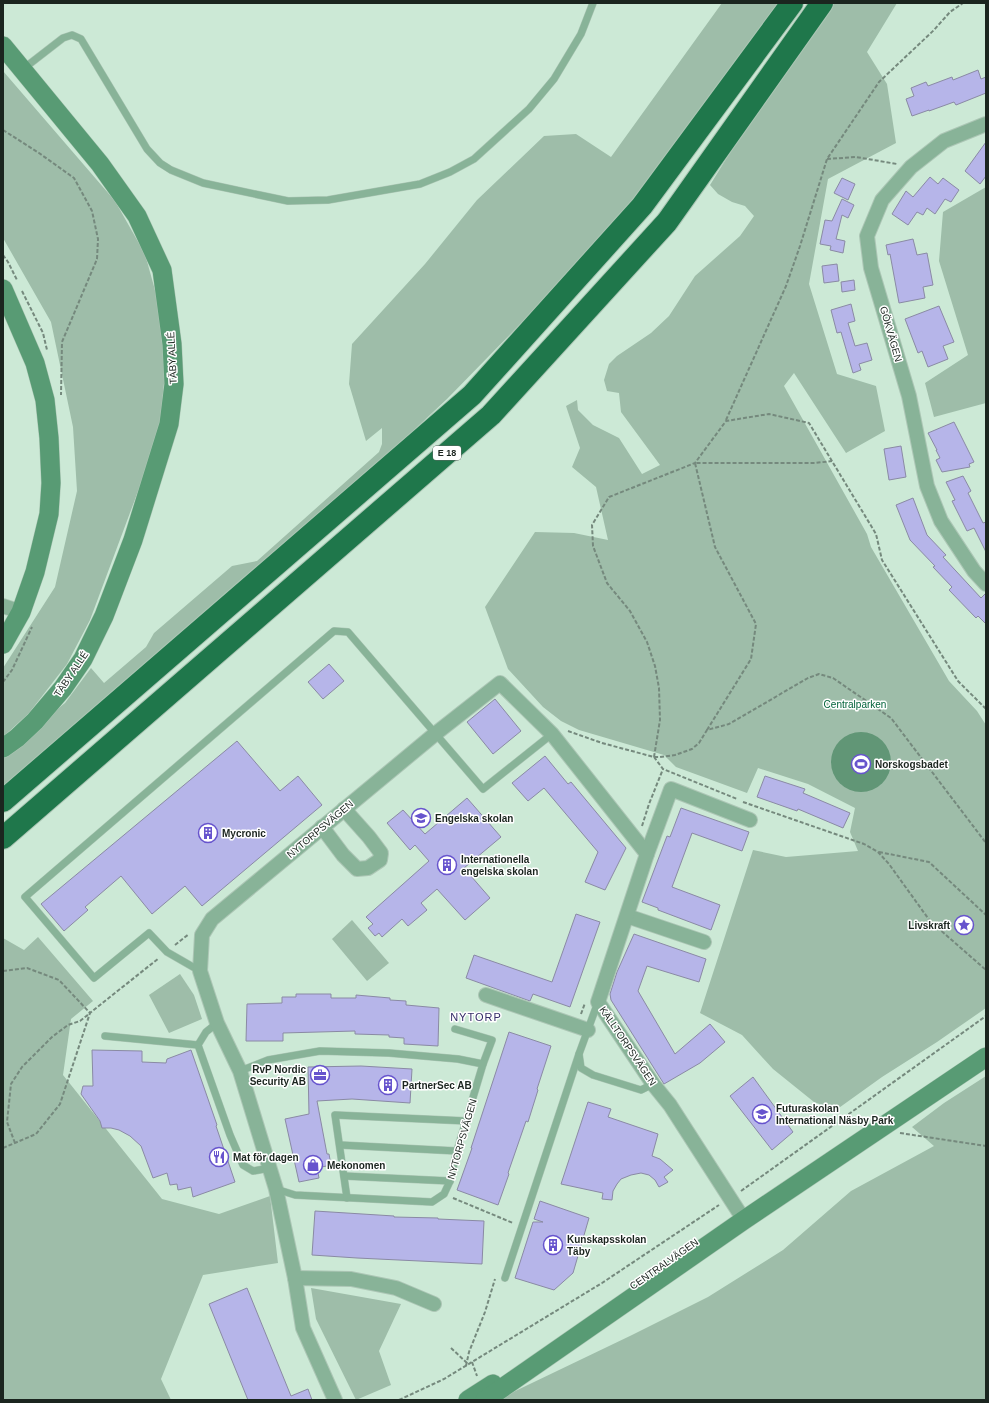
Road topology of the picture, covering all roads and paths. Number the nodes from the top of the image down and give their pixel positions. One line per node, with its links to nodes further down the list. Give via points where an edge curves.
1 (594, 3): 6 (lane, via 581,34 554,79 529,109 474,159 420,184 328,200 288,201 203,183 160,163 146,149 81,39 72,35 63,38)
2 (792, 3): 26 (highway, E 18, via 642,206 472,395)
3 (822, 3): 30 (highway, E 18, via 667,222 491,415)
4 (963, 3): 9 (path, via 950,12 879,82)
5 (3, 46): 6 (street, TÄBY ALLÉ)
6 (23, 69): 24 (street, TÄBY ALLÉ, via 100,164 138,216 162,270 172,344 174,384 169,424 133,540 104,616 83,659 64,688 35,721)
7 (986, 124): 10 (street, GÖKVÄGEN, via 944,141)
8 (3, 130): 12 (path, via 74,178 92,211 98,239 97,259 62,342)
9 (827, 159): 10 (path, via 856,157); 13 (path, via 786,286)
10 (911, 167): 16 (street, GÖKVÄGEN, via 882,200 867,236 871,268 909,396 926,486 940,521 974,571)
11 (3, 289): 18 (street, via 35,363 45,400 49,438 49,514 35,572)
12 (60, 396)
13 (726, 421): 14 (path, via 769,414 809,423); 15 (path)
14 (832, 461): 15 (path); 20 (path, via 876,534 882,560 958,680)
15 (695, 462): 21 (path, via 715,547 756,624 751,659); 25 (path, via 609,497 592,526 594,546 607,583 630,611 648,642 655,666 660,720)
16 (986, 584)
17 (3, 606): 18 (street)
18 (21, 612): 19 (street)
19 (3, 644)
20 (986, 709)
21 (707, 730): 25 (path, via 692,749 675,755); 31 (path, via 729,724 808,678 819,674 833,678 891,718)
22 (558, 731): 23 (street, NYTORPSVÄGEN, via 500,683); 23 (lane, via 483,789); 25 (path); 33 (street)
23 (435, 734): 27 (street, NYTORPSVÄGEN); 38 (lane, via 348,632 334,631 25,897 94,978 149,933)
24 (3, 748)
25 (654, 757): 32 (path, via 663,769 741,801 864,844)
26 (3, 801)
27 (344, 810): 29 (street, NYTORPSVÄGEN); 29 (street, via 381,853 380,860 368,868 357,869)
28 (750, 820): 33 (street, KÄLLTORPSVÄGEN, via 671,789)
29 (322, 828): 41 (street, NYTORPSVÄGEN, via 212,919 202,935)
30 (3, 838)
31 (986, 842)
32 (878, 852): 34 (path, via 930,862); 39 (path, via 930,921)
33 (648, 854): 35 (street, KÄLLTORPSVÄGEN)
34 (986, 915)
35 (627, 916): 37 (street); 43 (street, KÄLLTORPSVÄGEN)
36 (191, 932): 38 (path)
37 (704, 942)
38 (167, 952): 41 (lane); 44 (path)
39 (986, 970)
40 (3, 971): 44 (path, via 27,968 59,980)
41 (200, 971): 46 (street, NYTORPSVÄGEN)
42 (486, 994): 48 (street)
43 (598, 1002): 48 (lane); 55 (street, KÄLLTORPSVÄGEN)
44 (90, 1013): 58 (path, via 60,1104 36,1134); 58 (path, via 52,1037 22,1067 11,1084 7,1122)
45 (986, 1016): 69 (path)
46 (217, 1023): 50 (lane, via 206,1032); 54 (street, NYTORPSVÄGEN)
47 (455, 1029): 53 (lane, NYTORPSVÄGEN, via 492,1040)
48 (588, 1030): 51 (lane)
49 (105, 1036): 50 (lane)
50 (198, 1044): 63 (lane, via 243,1165 253,1171)
51 (579, 1054): 55 (lane, via 581,1068 593,1075 641,1090); 72 (lane)
52 (986, 1057): 69 (street, CENTRALVÄGEN, via 866,1137)
53 (483, 1064): 54 (lane, via 458,1059 389,1053 320,1051 268,1060); 56 (lane, NYTORPSVÄGEN)
54 (240, 1071): 63 (street, NYTORPSVÄGEN)
55 (653, 1084): 69 (street, KÄLLTORPSVÄGEN, via 670,1105)
56 (467, 1121): 59 (lane, via 336,1114); 62 (lane, NYTORPSVÄGEN)
57 (899, 1133): 60 (path)
58 (15, 1143): 61 (path)
59 (340, 1145): 62 (lane); 64 (lane)
60 (986, 1146)
61 (3, 1148)
62 (457, 1151): 65 (lane, NYTORPSVÄGEN)
63 (270, 1168): 66 (street, NYTORPSVÄGEN)
64 (344, 1176): 65 (lane); 68 (lane)
65 (450, 1181): 67 (lane, NYTORPSVÄGEN)
66 (276, 1189): 68 (lane, via 295,1195); 71 (street, NYTORPSVÄGEN)
67 (444, 1194): 68 (lane, via 432,1202); 70 (path)
68 (347, 1198)
69 (738, 1210): 75 (path, via 602,1283); 80 (street, CENTRALVÄGEN, via 502,1379); 81 (street, CENTRALVÄGEN)
70 (513, 1223)
71 (295, 1278): 73 (street, via 351,1279 396,1288); 78 (street, NYTORPSVÄGEN, via 303,1328)
72 (505, 1278)
73 (434, 1304)
74 (451, 1348): 76 (path)
75 (472, 1362): 77 (path); 79 (path, via 444,1379)
76 (467, 1363)
77 (479, 1382)
78 (335, 1400)
79 (399, 1400)
80 (468, 1400)
81 (485, 1400)

